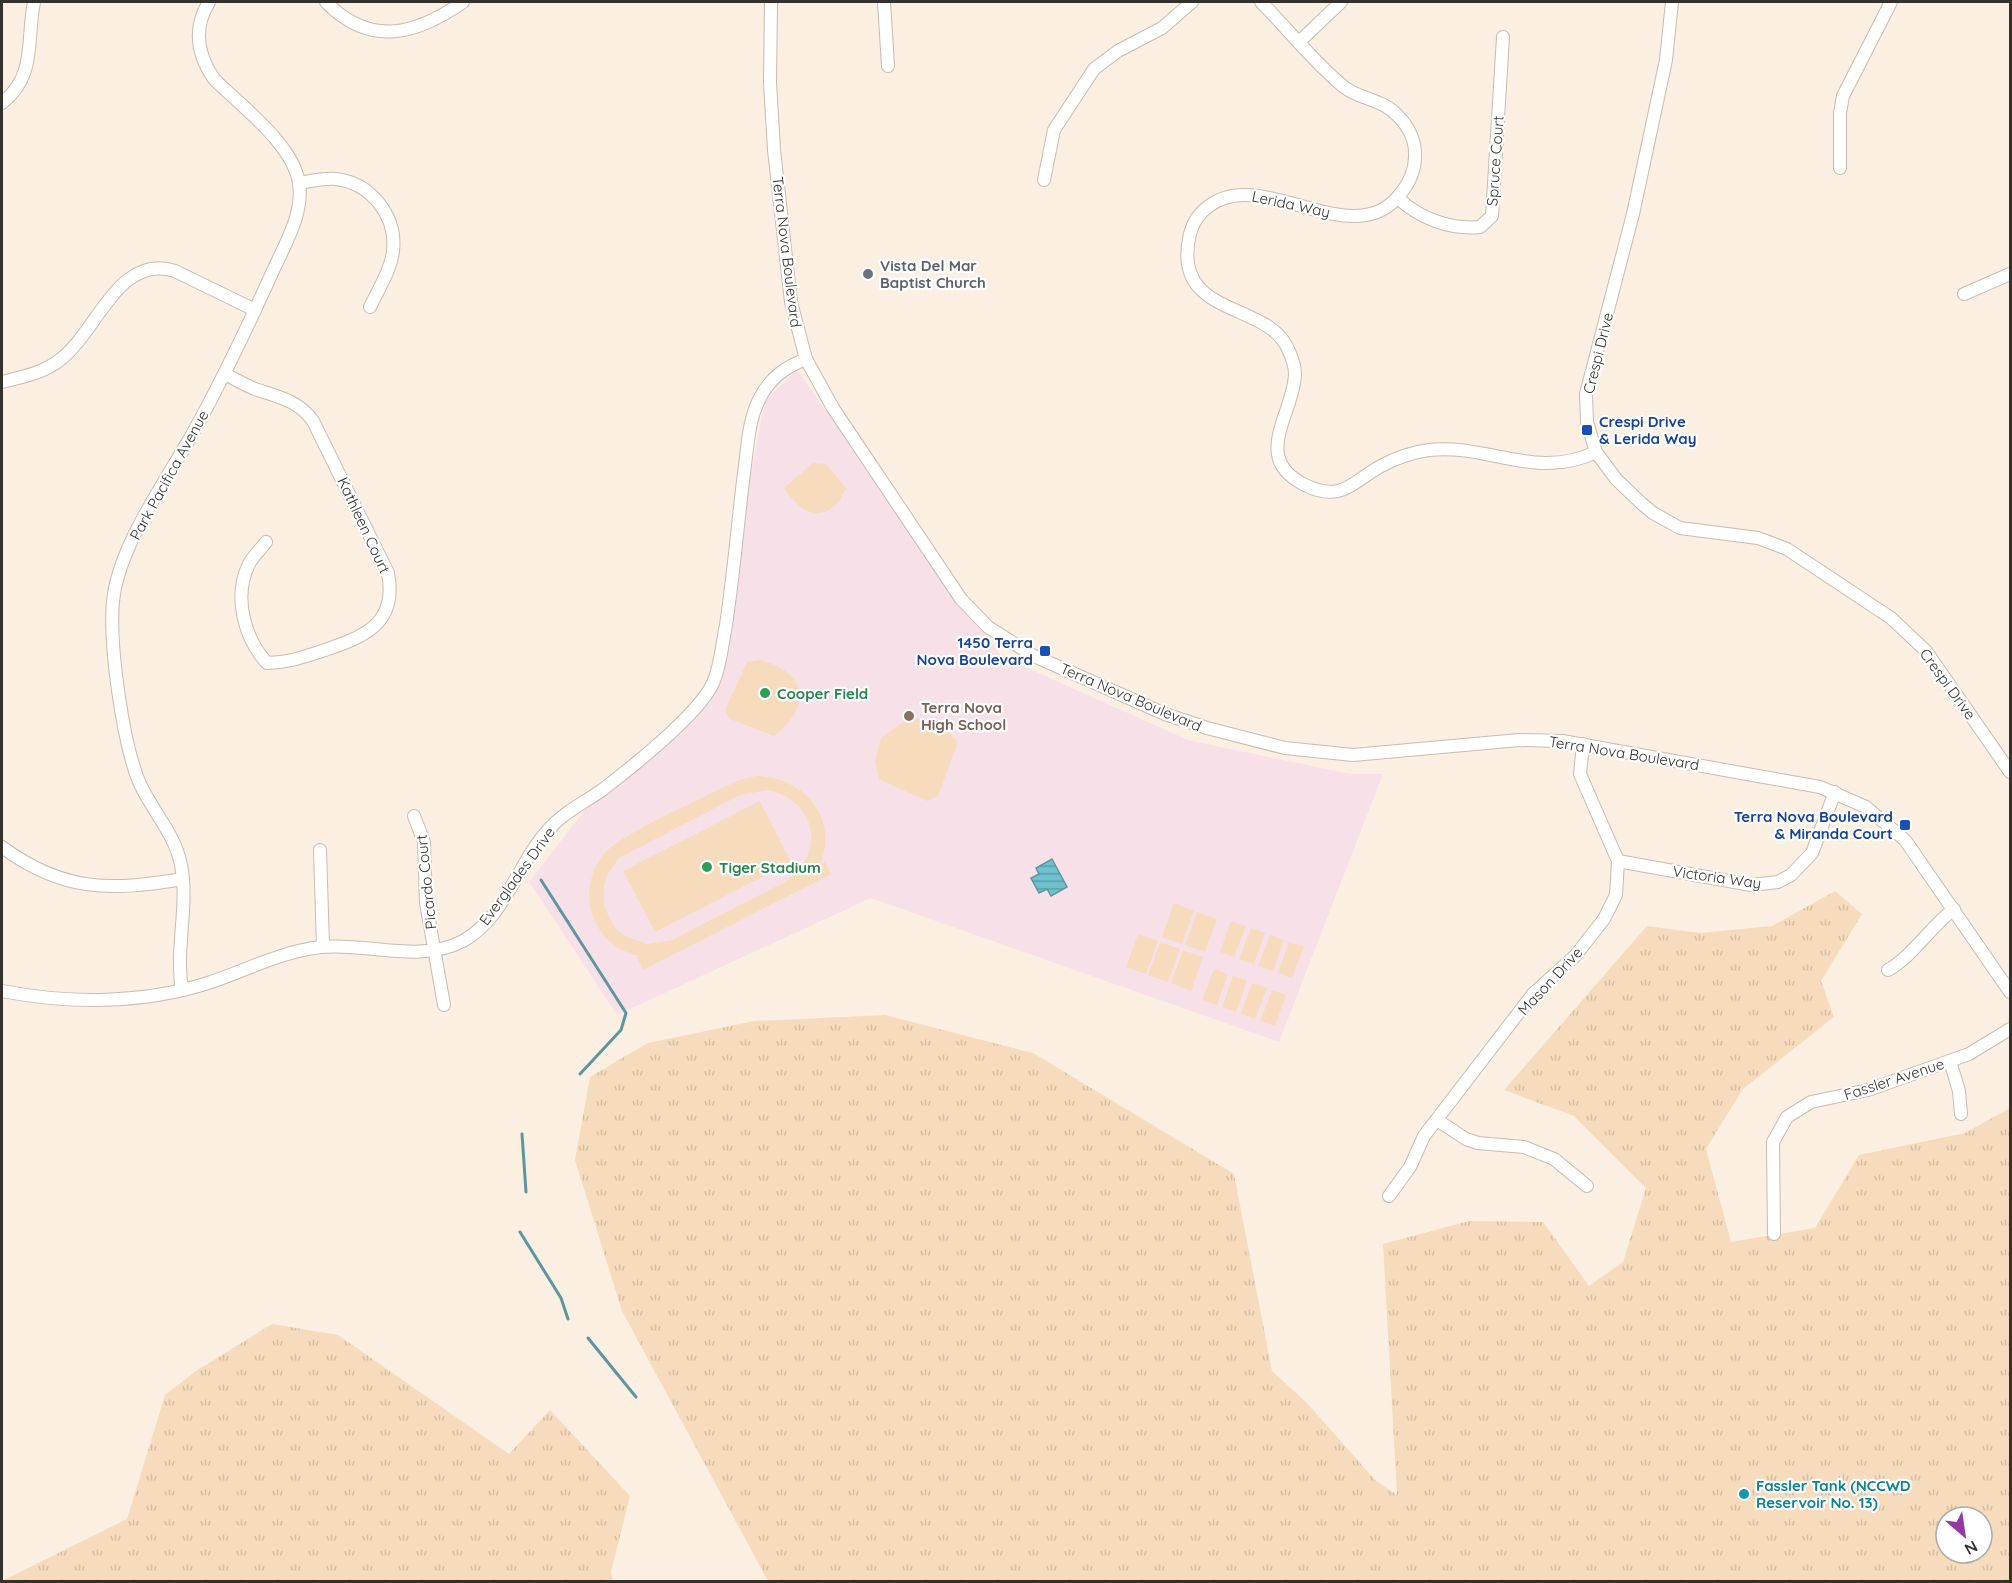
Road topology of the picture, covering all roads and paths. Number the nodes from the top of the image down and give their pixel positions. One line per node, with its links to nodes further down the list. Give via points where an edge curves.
1 (34, 2): 15 (street, via 26,73)
2 (209, 2): 18 (street, Park Pacifica Avenue, via 198,30 201,56 214,79 285,149)
3 (326, 2): 4 (street, via 362,26 390,31 430,23)
4 (463, 2)
5 (771, 2): 24 (street, Terra Nova Boulevard, via 774,150 792,302)
6 (884, 2): 14 (street)
7 (1192, 2): 17 (street, via 1162,28 1118,51 1094,69 1054,129)
8 (1261, 2): 13 (street)
9 (1341, 2): 13 (street)
10 (1672, 2): 27 (street, Crespi Drive, via 1666,60 1633,214 1586,394 1587,422)
11 (1891, 2): 16 (street, via 1843,96)
12 (1503, 37): 19 (street, Spruce Court, via 1491,216 1480,227 1462,227 1418,215)
13 (1299, 42): 19 (street, via 1345,88 1385,105 1407,127 1415,161)
14 (888, 66)
15 (2, 103)
16 (1840, 168)
17 (1044, 180)
18 (299, 183): 22 (street, via 333,179 355,184 375,198 388,217 393,253); 23 (street, Park Pacifica Avenue, via 295,222)
19 (1398, 198): 27 (street, Lerida Way, via 1377,211 1352,216 1258,196 1229,196 1205,209 1190,232 1189,259 1204,293 1224,307 1272,328 1283,339 1293,360 1293,387 1276,443 1287,471 1300,483 1335,492 1415,452 1440,449 1523,462 1566,464)
20 (2010, 274): 21 (street)
21 (1965, 294)
22 (370, 307)
23 (255, 309): 25 (street, Park Pacifica Avenue); 26 (street, via 176,271 164,267 142,269 123,283 83,337 59,360 28,376)
24 (806, 359): 29 (street, Terra Nova Boulevard, via 833,408 961,599 988,627 1025,651 1186,722 1285,748 1353,755 1519,740); 39 (street, Everglades Drive, via 775,376 753,413 733,583 719,665 708,694 612,782 549,829 485,923 462,941)
25 (225, 374): 28 (street, Kathleen Court, via 289,400 313,421 388,573 391,597 381,619 369,632 349,641 283,663 267,663 258,653 242,611 241,589 250,562); 36 (street, Park Pacifica Avenue, via 126,553 113,602 113,638 130,755 142,787 171,837)
26 (2, 382)
27 (1596, 452): 30 (street, Crespi Drive, via 1628,492 1666,522 1696,532 1758,538 1787,549 1904,628 1936,664)
28 (266, 542)
29 (1583, 744): 31 (street, Terra Nova Boulevard); 35 (street, Mason Drive, via 1579,765 1582,782)
30 (2010, 772)
31 (1835, 792): 35 (street, Victoria Way, via 1812,853 1791,875 1778,882 1751,885); 37 (street, Terra Nova Boulevard, via 1892,826)
32 (414, 816): 39 (street, Picardo Court, via 424,842 424,888)
33 (2, 847): 36 (street, via 39,870 89,886 124,887)
34 (320, 850): 38 (street)
35 (1618, 861): 48 (street, Mason Drive, via 1616,895 1604,919 1567,965 1533,994)
36 (183, 879): 41 (street, Park Pacifica Avenue)
37 (1954, 909): 40 (street); 43 (street, Terra Nova Boulevard)
38 (323, 946): 39 (street, Everglades Drive); 41 (street, Everglades Drive)
39 (433, 950): 44 (street, Picardo Court)
40 (1888, 970)
41 (182, 990): 42 (street, Everglades Drive, via 83,1000)
42 (2, 991)
43 (2010, 992)
44 (444, 1005)
45 (2010, 1029): 46 (street, Fassler Avenue, via 1982,1048)
46 (1950, 1061): 47 (street); 51 (street, Fassler Avenue, via 1861,1092 1811,1101 1787,1117 1772,1150)
47 (1961, 1114)
48 (1437, 1120): 49 (street, via 1466,1139 1524,1147 1554,1159); 50 (street, Mason Drive)
49 (1587, 1186)
50 (1389, 1196)
51 (1774, 1234)

